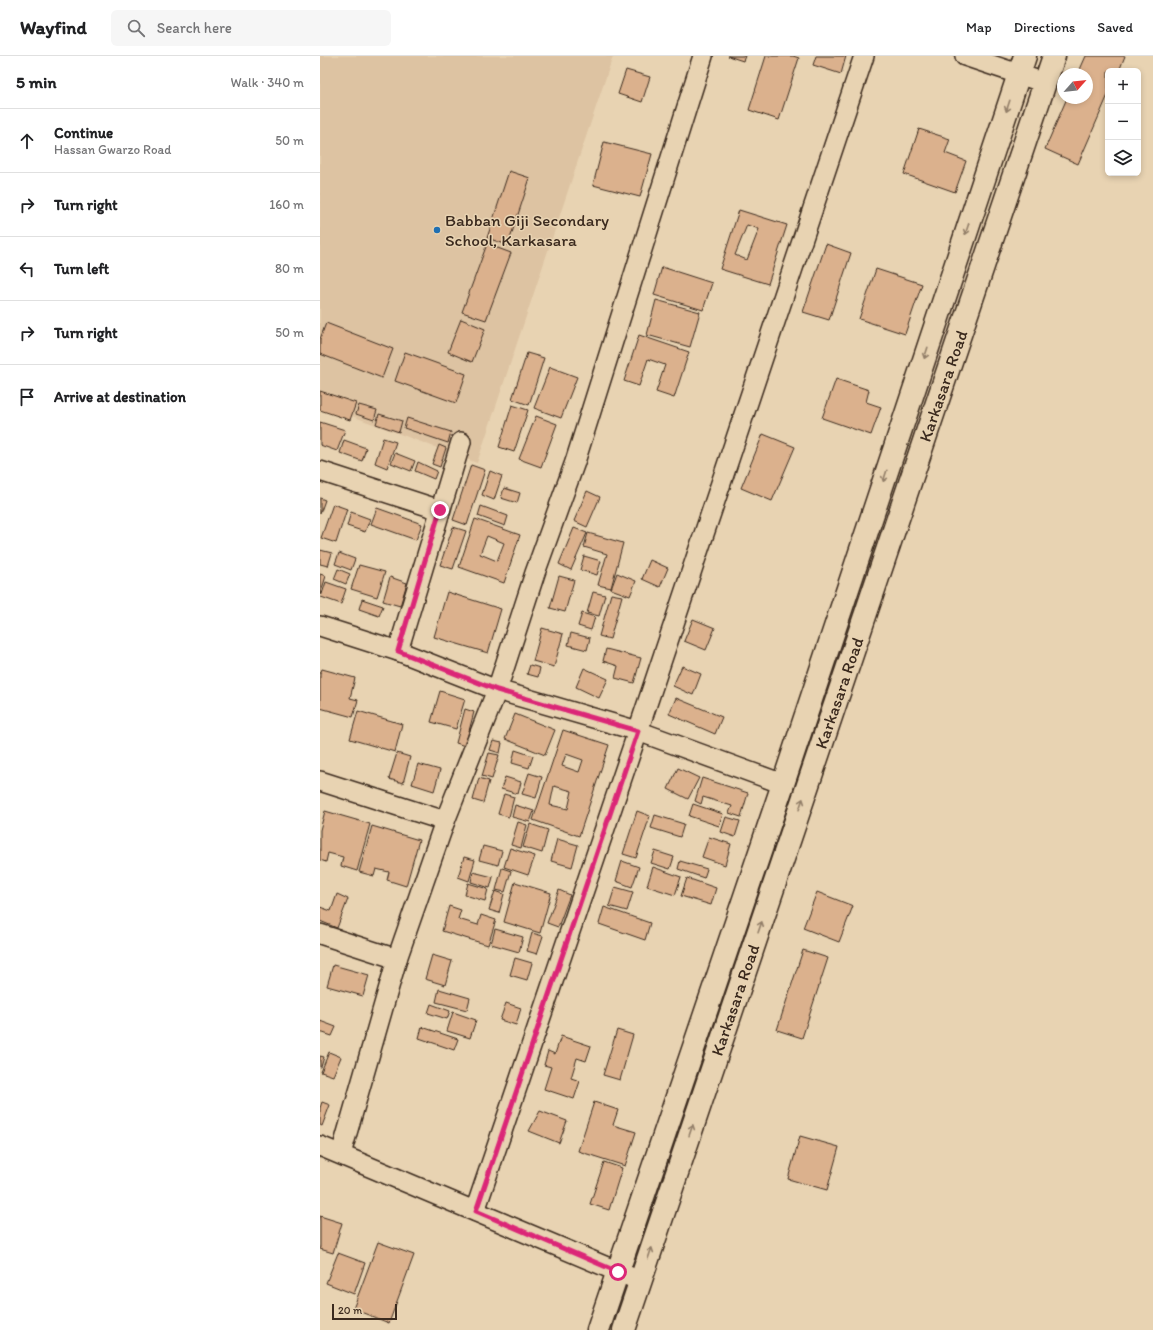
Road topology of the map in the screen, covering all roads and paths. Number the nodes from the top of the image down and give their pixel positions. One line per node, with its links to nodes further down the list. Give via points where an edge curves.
1 (703, 56): 12 (street, via 575,462)
2 (864, 56): 13 (street)
3 (965, 56): 5 (street)
4 (1054, 56): 6 (main road, Karkasara Road)
5 (1022, 64): 6 (street); 15 (main road, Karkasara Road, one-way to 15)
6 (1045, 83): 23 (main road, Karkasara Road, one-way to 6)
7 (461, 442): 9 (street)
8 (320, 471): 9 (street)
9 (440, 510): 11 (street)
10 (320, 626): 11 (street)
11 (398, 651): 12 (street)
12 (497, 690): 13 (street); 16 (street)
13 (638, 731): 15 (street); 21 (street)
14 (320, 781): 16 (street)
15 (782, 784): 22 (main road, Karkasara Road)
16 (445, 821): 18 (street)
17 (320, 934): 18 (street)
18 (397, 959): 20 (street)
19 (320, 1146): 20 (street)
20 (341, 1154): 21 (street)
21 (476, 1211): 22 (street)
22 (618, 1272): 23 (street); 24 (main road, Karkasara Road)
23 (640, 1281): 25 (main road, Karkasara Road)
24 (598, 1330)
25 (624, 1330)

